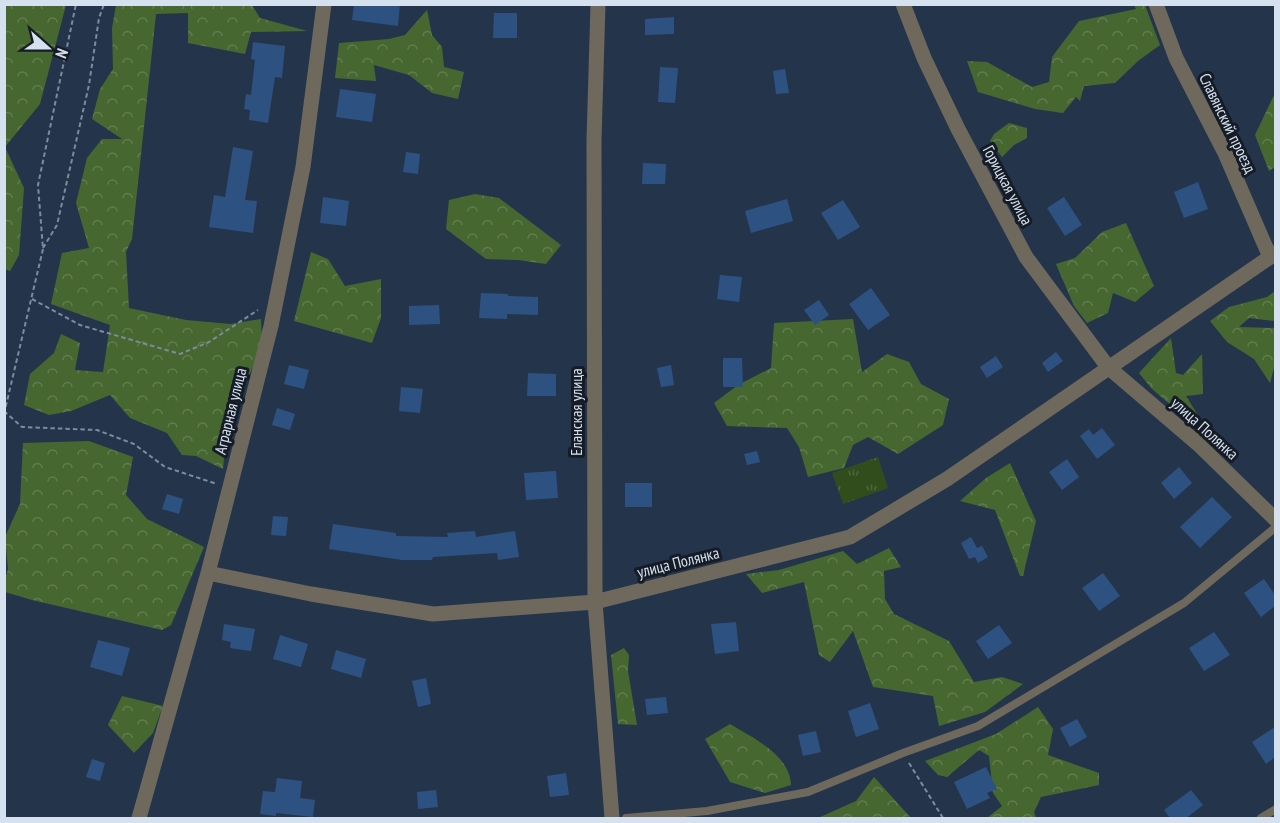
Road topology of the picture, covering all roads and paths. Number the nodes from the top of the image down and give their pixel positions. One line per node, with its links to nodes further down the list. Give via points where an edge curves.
1 (76, 4): 7 (path, via 38,185)
2 (104, 4): 7 (path, via 57,225)
3 (324, 4): 9 (street, Аграрная улица, via 303,167)
4 (598, 4): 17 (street, Еланская улица, via 594,140)
5 (903, 4): 11 (street, Горицкая улица, via 958,129 1026,257)
6 (1156, 4): 8 (street, Славянский проезд, via 1176,58)
7 (43, 249): 10 (path)
8 (1273, 255): 11 (street, улица Полянка)
9 (278, 292): 10 (path, via 252,315 210,342 180,354 80,325); 13 (street, Аграрная улица)
10 (32, 299): 12 (path)
11 (1108, 367): 14 (street, улица Полянка, via 1198,444); 17 (street, улица Полянка, via 947,479 850,537)
12 (5, 413): 13 (path, via 22,427 97,430 134,444 165,467)
13 (229, 489): 16 (street, Аграрная улица)
14 (1275, 520)
15 (1275, 526): 18 (lane, via 1184,603 978,726)
16 (208, 573): 17 (street, улица Полянка, via 433,614); 20 (street, Аграрная улица)
17 (595, 602): 21 (street, Еланская улица)
18 (903, 753): 22 (lane, via 808,792 707,811); 23 (path)
19 (1275, 809): 24 (lane)
20 (139, 819)
21 (612, 819)
22 (626, 819)
23 (943, 819)
24 (1261, 819)

